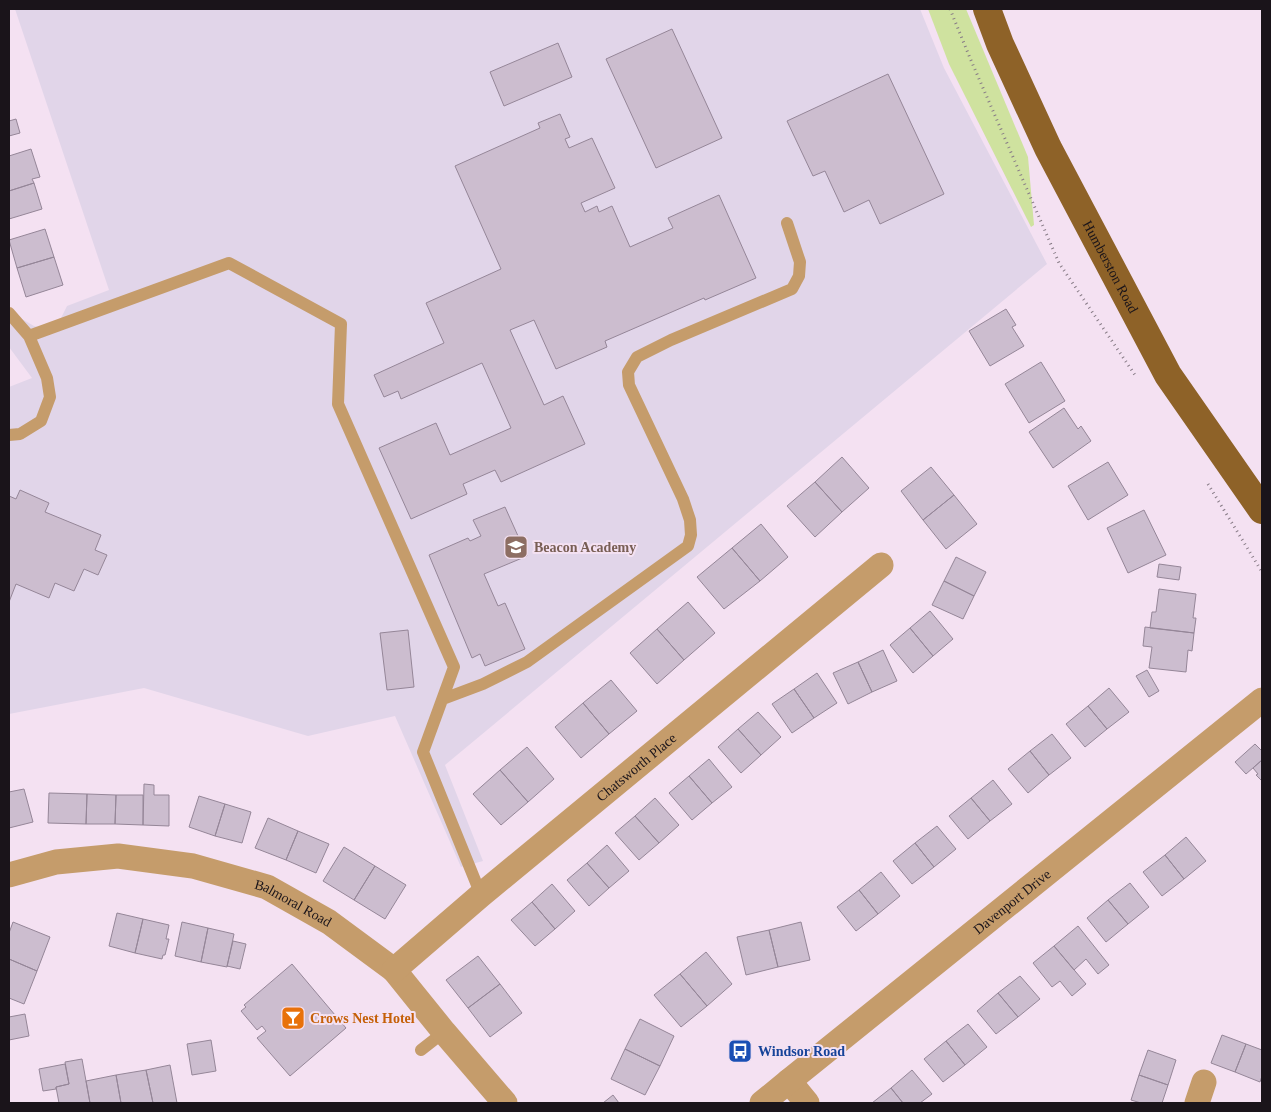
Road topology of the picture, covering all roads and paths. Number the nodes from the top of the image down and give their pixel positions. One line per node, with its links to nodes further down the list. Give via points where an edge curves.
1 (987, 9): 6 (main road, Humberston Road, via 1048,148 1168,375)
2 (787, 223): 8 (lane, via 800,262 799,276 792,289 637,357 628,372 629,385 683,499 690,520 688,546 527,662)
3 (9, 313): 4 (lane)
4 (29, 336): 5 (lane, via 47,378 50,397 41,422 20,434); 8 (lane, via 229,263 341,324 338,404 454,667)
5 (9, 435)
6 (1262, 510)
7 (881, 565): 11 (street, Chatsworth Place)
8 (443, 699): 11 (lane, via 423,752)
9 (1262, 700): 15 (street, Davenport Drive)
10 (9, 875): 12 (street, Balmoral Road, via 56,862 118,856 193,866 267,887 329,922)
11 (481, 895): 12 (street, Chatsworth Place)
12 (394, 970): 13 (street, Balmoral Road)
13 (444, 1032): 14 (lane); 16 (street, Balmoral Road)
14 (421, 1050)
15 (789, 1081): 17 (street, Davenport Drive); 18 (street)
16 (505, 1103)
17 (762, 1103)
18 (807, 1103)

